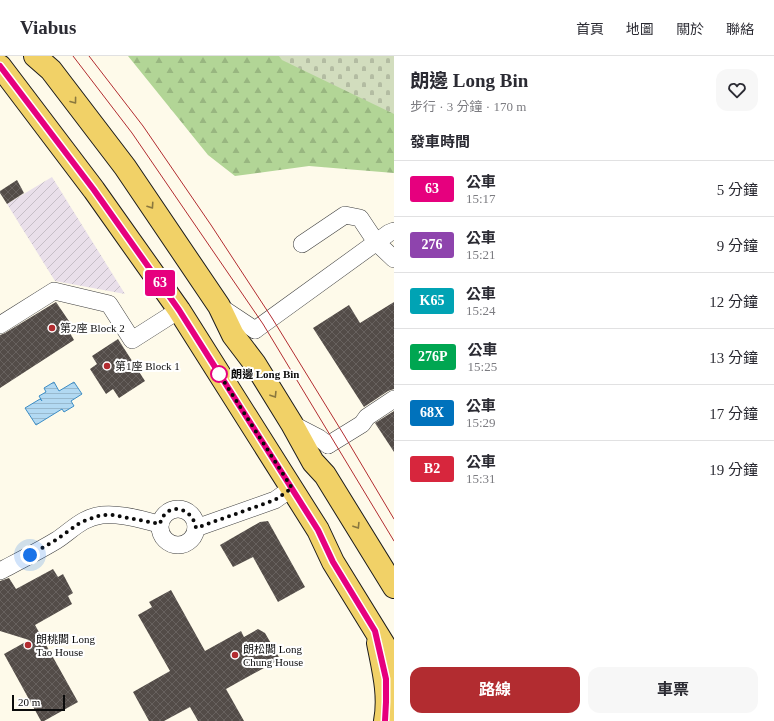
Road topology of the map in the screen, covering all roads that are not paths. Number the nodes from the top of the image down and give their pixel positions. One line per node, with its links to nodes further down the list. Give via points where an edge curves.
1 (45, 61): 7 (main road, one-way to 7, via 124,167)
2 (0, 66): 8 (main road, via 94,190)
3 (394, 231): 4 (street)
4 (376, 242): 5 (street, via 360,218 345,216); 6 (street); 10 (street)
5 (302, 244)
6 (394, 259)
7 (219, 306): 10 (street); 11 (main road, via 233,335)
8 (179, 310): 9 (street, via 132,340 109,304 54,291); 16 (main road)
9 (0, 325)
10 (255, 330): 11 (street)
11 (255, 364): 13 (main road, one-way to 13)
12 (394, 399): 14 (street, via 367,416 362,424)
13 (292, 424): 14 (street); 15 (main road, via 313,462)
14 (328, 445): 15 (street)
15 (325, 475): 20 (main road, one-way to 20)
16 (292, 488): 18 (street, via 275,500); 21 (main road)
17 (160, 524): 18 (street, via 165,514 178,509 191,515); 18 (street, via 164,539 170,544 177,545 190,541); 19 (street, via 113,515 90,518)
18 (196, 528)
19 (0, 571)
20 (394, 587)
21 (375, 631): 22 (main road); 23 (main road, via 386,679)
22 (394, 661)
23 (384, 721)

